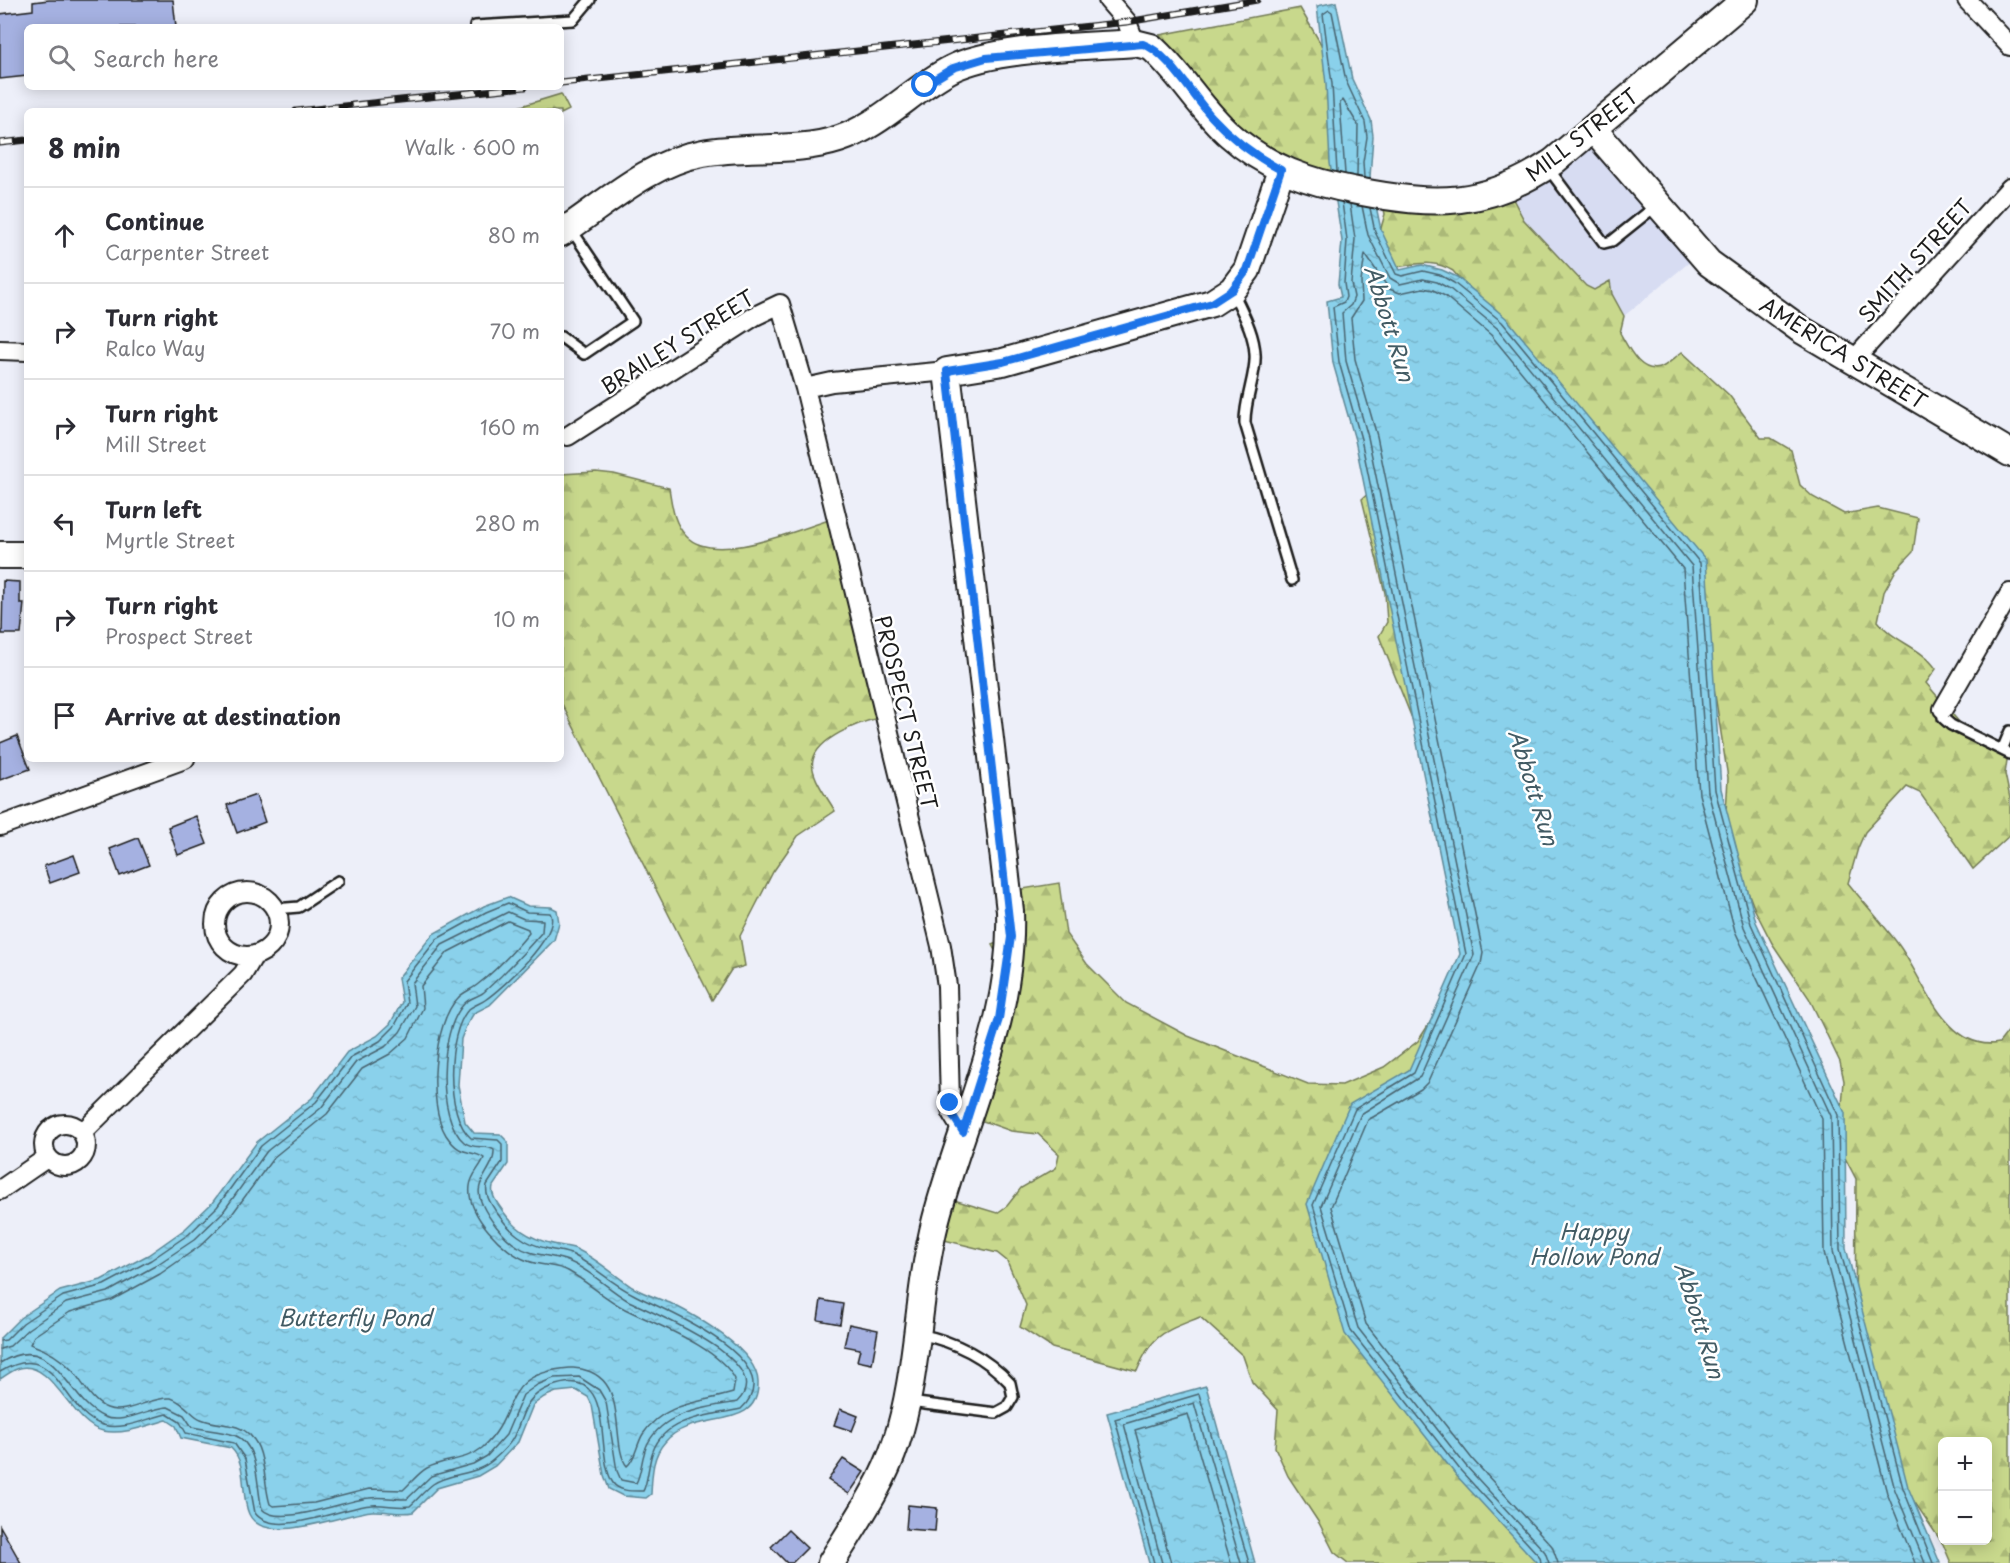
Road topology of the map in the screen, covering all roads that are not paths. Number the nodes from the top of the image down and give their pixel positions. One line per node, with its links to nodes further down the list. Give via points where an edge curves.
1 (590, 0): 5 (lane, via 573,20)
2 (1108, 0): 6 (street, via 1127,22)
3 (1745, 0): 8 (street, MILL STREET)
4 (1967, 0): 7 (street)
5 (517, 24)
6 (1135, 43): 10 (street, MILL STREET, via 1151,47 1229,134); 13 (street, via 1004,54 968,62 940,75 850,135 824,142 689,156 651,172)
7 (2010, 46)
8 (1593, 129): 9 (street, MILL STREET); 12 (street, AMERICA STREET)
9 (1546, 166): 10 (street, MILL STREET, via 1530,178 1484,195 1440,201 1399,199 1323,185); 12 (lane, via 1604,243 1612,241)
10 (1281, 170): 14 (street, via 1255,254)
11 (2010, 188): 19 (street, SMITH STREET)
12 (1657, 205): 19 (street, AMERICA STREET, via 1709,263)
13 (566, 230): 16 (lane, via 633,321 584,354)
14 (1232, 290): 20 (street, via 1194,309 1003,362); 26 (lane, via 1256,356 1244,406 1245,423)
15 (780, 304): 21 (street, PROSPECT STREET); 22 (street, BRAILEY STREET, via 755,316)
16 (564, 339)
17 (0, 350): 18 (street)
18 (24, 351)
19 (1852, 362): 23 (street, AMERICA STREET)
20 (947, 371): 21 (street); 36 (street, via 1011,937 999,1019)
21 (805, 388): 36 (street, PROSPECT STREET, via 941,946 947,986 950,1103)
22 (568, 436)
23 (2010, 453)
24 (0, 555): 25 (street)
25 (24, 555)
26 (1292, 580)
27 (2010, 593): 28 (street)
28 (1943, 709): 30 (lane, via 1943,718 1951,726)
29 (2010, 731): 30 (lane)
30 (2006, 752)
31 (177, 762): 32 (street)
32 (0, 826)
33 (338, 880): 34 (lane, via 299,907)
34 (275, 909): 35 (street, via 280,925 278,936 272,945); 35 (street, via 265,897 245,892 220,907 215,927 223,945 231,952)
35 (253, 957): 37 (street, via 243,974)
36 (963, 1132): 40 (street, via 929,1247)
37 (82, 1133): 38 (street, via 70,1125 56,1127 46,1137); 38 (street, via 85,1151 78,1162 58,1165)
38 (48, 1157): 39 (street)
39 (0, 1190)
40 (914, 1346): 41 (street); 41 (lane, via 945,1339 980,1358 1010,1383 1013,1398 996,1413)
41 (906, 1402): 42 (street, via 890,1459)
42 (831, 1563)

